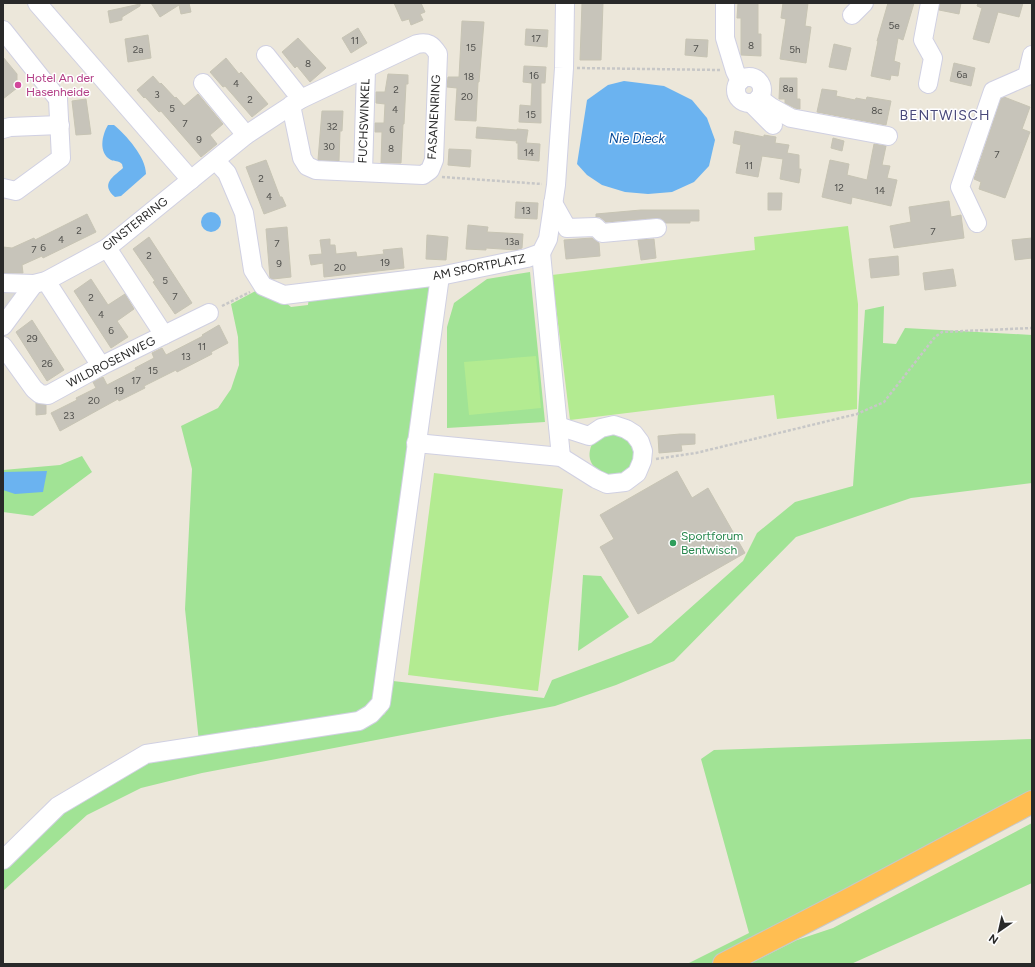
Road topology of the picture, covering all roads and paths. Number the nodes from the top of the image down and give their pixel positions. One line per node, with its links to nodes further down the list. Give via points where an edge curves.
1 (565, 3): 8 (street, AM SPORTPLATZ)
2 (725, 3): 10 (street, via 725,38)
3 (930, 3): 12 (street, via 923,40 933,58)
4 (46, 6): 23 (street)
5 (3, 30): 15 (street, via 58,98)
6 (266, 55): 14 (street, FASANENRING)
7 (1032, 55): 27 (street, via 1027,76 993,91 960,187)
8 (564, 68): 10 (path); 24 (street, AM SPORTPLATZ)
9 (366, 69): 14 (street, FASANENRING); 21 (street, FUCHSWINKEL); 22 (street, FASANENRING, via 417,44 427,42 436,50 438,54 434,160 430,170)
10 (737, 76): 13 (street, via 750,77 759,82 762,93)
11 (203, 83): 18 (street)
12 (928, 84)
13 (755, 101): 16 (street); 19 (street, via 792,118)
14 (296, 102): 18 (street, FASANENRING); 21 (street, FASANENRING, via 302,158 307,166 316,170)
15 (60, 125): 17 (street); 25 (street, via 61,158 16,191)
16 (773, 125)
17 (3, 129)
18 (246, 135): 20 (street, FASANENRING)
19 (888, 136)
20 (216, 161): 23 (street, FASANENRING); 34 (street, via 227,173 244,213 253,270)
21 (363, 172): 22 (street, FASANENRING)
22 (423, 175): 24 (path)
23 (191, 180): 29 (street, GINSTERRING)
24 (556, 185): 26 (street, AM SPORTPLATZ)
25 (3, 188)
26 (553, 202): 28 (street, via 566,228 596,227 602,233); 30 (street, AM SPORTPLATZ, via 548,239)
27 (977, 223)
28 (657, 228)
29 (107, 248): 32 (street, GINSTERRING); 38 (street, WILDROSENWEG)
30 (540, 253): 31 (street, AM SPORTPLATZ, via 528,258); 41 (street)
31 (440, 276): 34 (street, AM SPORTPLATZ, via 284,295); 43 (street)
32 (40, 282): 33 (street, GINSTERRING); 36 (street, GINSTERRING); 40 (street)
33 (3, 284)
34 (263, 286): 35 (path)
35 (209, 313): 38 (street)
36 (3, 326)
37 (1032, 328): 45 (path, via 942,332 935,337 884,402 857,414 696,454)
38 (164, 335): 40 (street, WILDROSENWEG)
39 (3, 346): 40 (street, WILDROSENWEG, via 40,394 48,395)
40 (101, 366)
41 (558, 426): 42 (street); 44 (street)
42 (589, 436): 44 (street); 45 (street, via 601,428 614,425 626,428 640,442 643,451)
43 (416, 444): 44 (street); 48 (street, via 381,703 371,714 359,721 146,754 58,806)
44 (561, 456): 45 (street, via 607,484 625,482 637,473)
45 (642, 461)
46 (1032, 802): 49 (highway)
47 (1032, 811): 50 (highway, via 859,904)
48 (3, 860)
49 (724, 964)
50 (740, 964)

